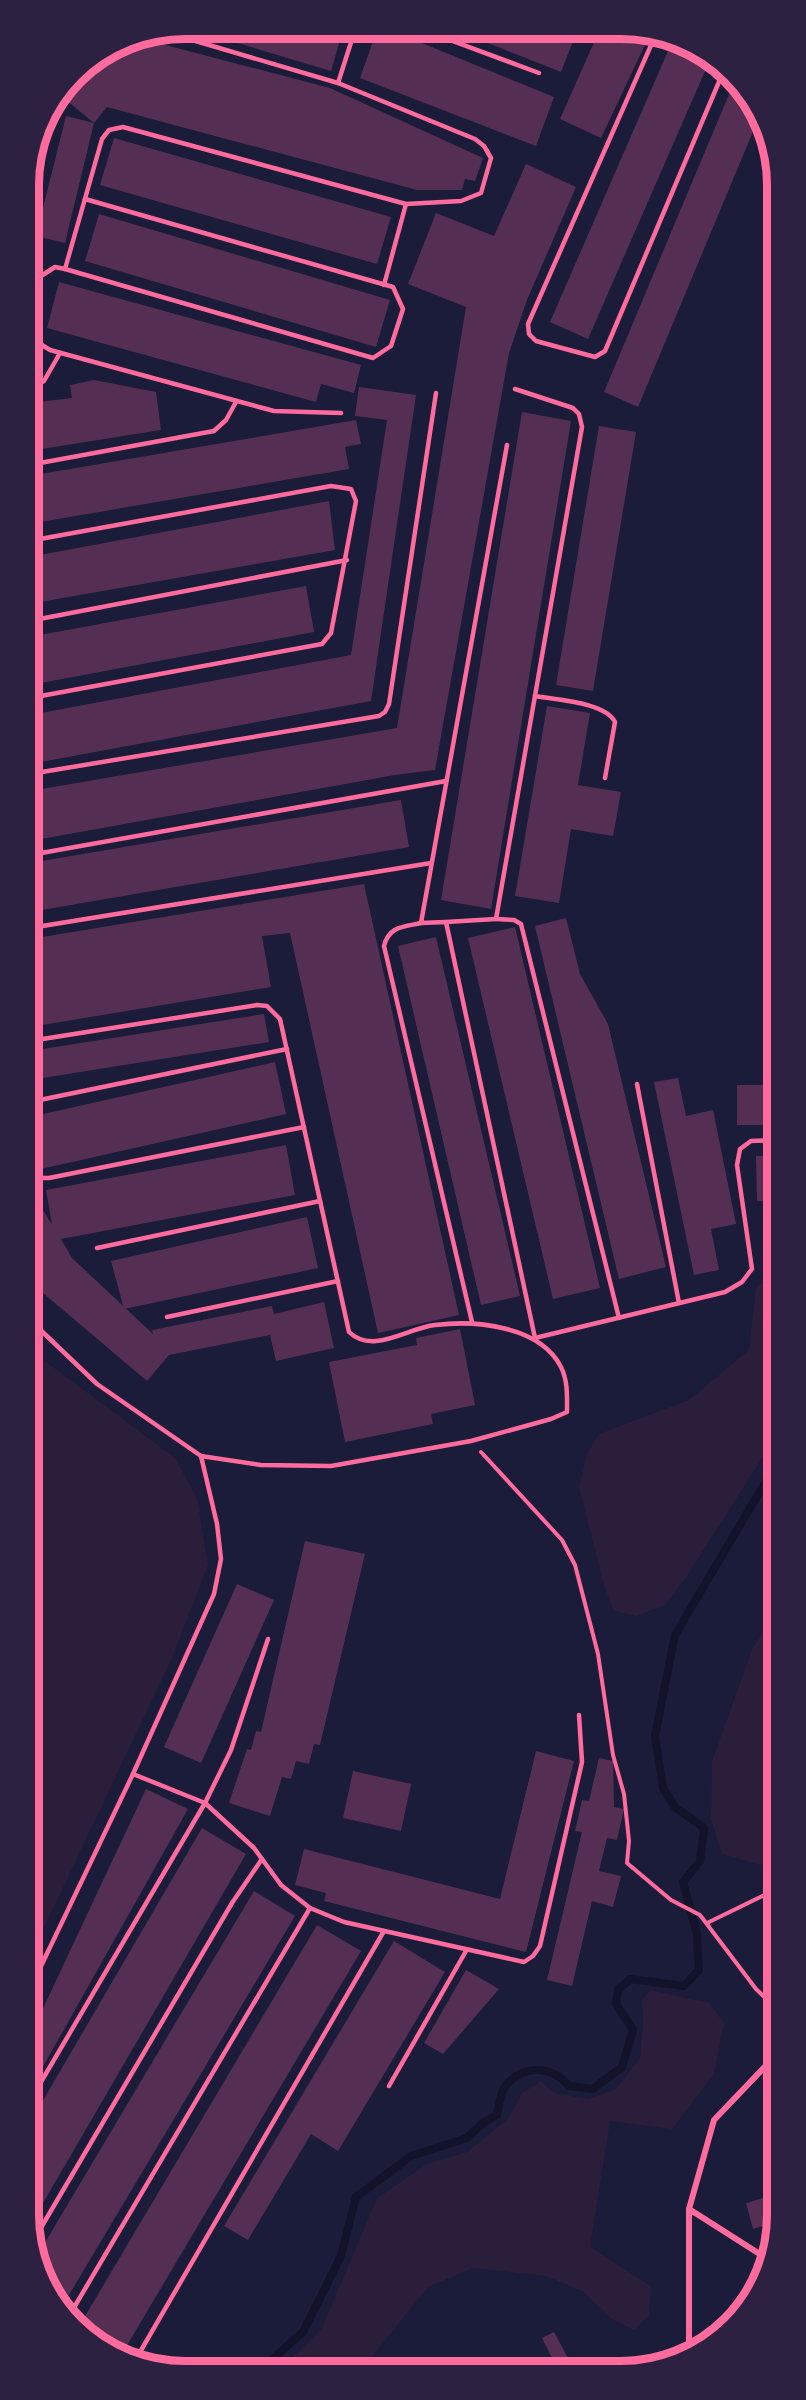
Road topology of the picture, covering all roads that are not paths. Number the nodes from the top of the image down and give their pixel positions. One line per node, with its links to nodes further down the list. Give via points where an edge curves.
1 (189, 39): 7 (lane)
2 (352, 39): 7 (lane)
3 (447, 39): 5 (lane)
4 (652, 43): 6 (lane, via 528,324 529,334 536,341 596,357 605,351)
5 (539, 73)
6 (720, 79)
7 (338, 83): 9 (lane, via 476,139 491,158 482,193 461,201)
8 (85, 199): 9 (lane, via 102,139 109,130 123,127); 10 (lane); 12 (lane)
9 (406, 204): 12 (lane)
10 (65, 269): 11 (lane, via 55,267); 12 (lane, via 373,358 391,346 403,309 393,287)
11 (39, 280)
12 (384, 285)
13 (39, 342): 14 (lane)
14 (60, 353): 15 (lane); 18 (lane)
15 (39, 384)
16 (515, 389): 26 (lane, via 573,408 579,414 582,428)
17 (436, 393): 27 (lane, via 385,712)
18 (236, 402): 19 (lane, via 274,411); 21 (lane, via 214,431)
19 (341, 412)
20 (507, 444): 29 (lane)
21 (39, 463)
22 (39, 539): 23 (lane, via 331,486 351,489 356,501)
23 (347, 560): 24 (lane); 25 (lane, via 331,633 322,644)
24 (39, 619)
25 (39, 696)
26 (535, 696): 28 (lane, via 600,708 611,714 615,722); 32 (lane)
27 (39, 773)
28 (605, 778)
29 (446, 781): 30 (lane); 31 (lane)
30 (39, 853)
31 (431, 863): 34 (lane); 35 (lane)
32 (496, 919): 33 (lane); 48 (lane, via 521,924)
33 (446, 922): 34 (lane); 51 (lane)
34 (421, 923): 49 (lane, via 396,928 387,935 384,946)
35 (39, 927)
36 (39, 1040): 37 (lane, via 257,1005 267,1006 280,1019)
37 (287, 1049): 39 (lane); 40 (lane)
38 (637, 1084): 46 (lane)
39 (39, 1100)
40 (304, 1127): 42 (lane); 43 (lane)
41 (767, 1140): 46 (lane, via 751,1141 740,1149 737,1164 752,1269 742,1282 725,1292)
42 (39, 1178)
43 (320, 1201): 44 (lane); 45 (lane)
44 (97, 1248)
45 (338, 1281): 47 (lane); 49 (lane, via 349,1332 358,1340 371,1342 432,1325)
46 (679, 1303): 48 (lane)
47 (167, 1317)
48 (619, 1317): 51 (lane)
49 (472, 1322): 51 (lane)
50 (39, 1328): 52 (lane, via 98,1384)
51 (534, 1338): 52 (lane, via 561,1366 567,1387 567,1412 551,1419 471,1441 331,1466 261,1465)
52 (201, 1456): 55 (lane, via 221,1559 214,1594)
53 (268, 1639): 56 (lane, via 231,1750)
54 (579, 1715): 60 (lane, via 582,1762 540,1946 524,1962)
55 (133, 1774): 56 (lane); 61 (lane)
56 (205, 1803): 57 (lane); 63 (lane)
57 (262, 1859): 58 (lane, via 281,1885); 66 (lane, via 226,1913)
58 (310, 1908): 59 (lane, via 344,1922); 68 (lane)
59 (384, 1931): 60 (lane); 70 (lane)
60 (466, 1951): 64 (lane)
61 (39, 1970)
62 (767, 2064): 65 (street, via 714,2120)
63 (39, 2085)
64 (389, 2086)
65 (689, 2209): 67 (street); 69 (street)
66 (40, 2230)
67 (761, 2255)
68 (73, 2309)
69 (689, 2344)
70 (139, 2353)

